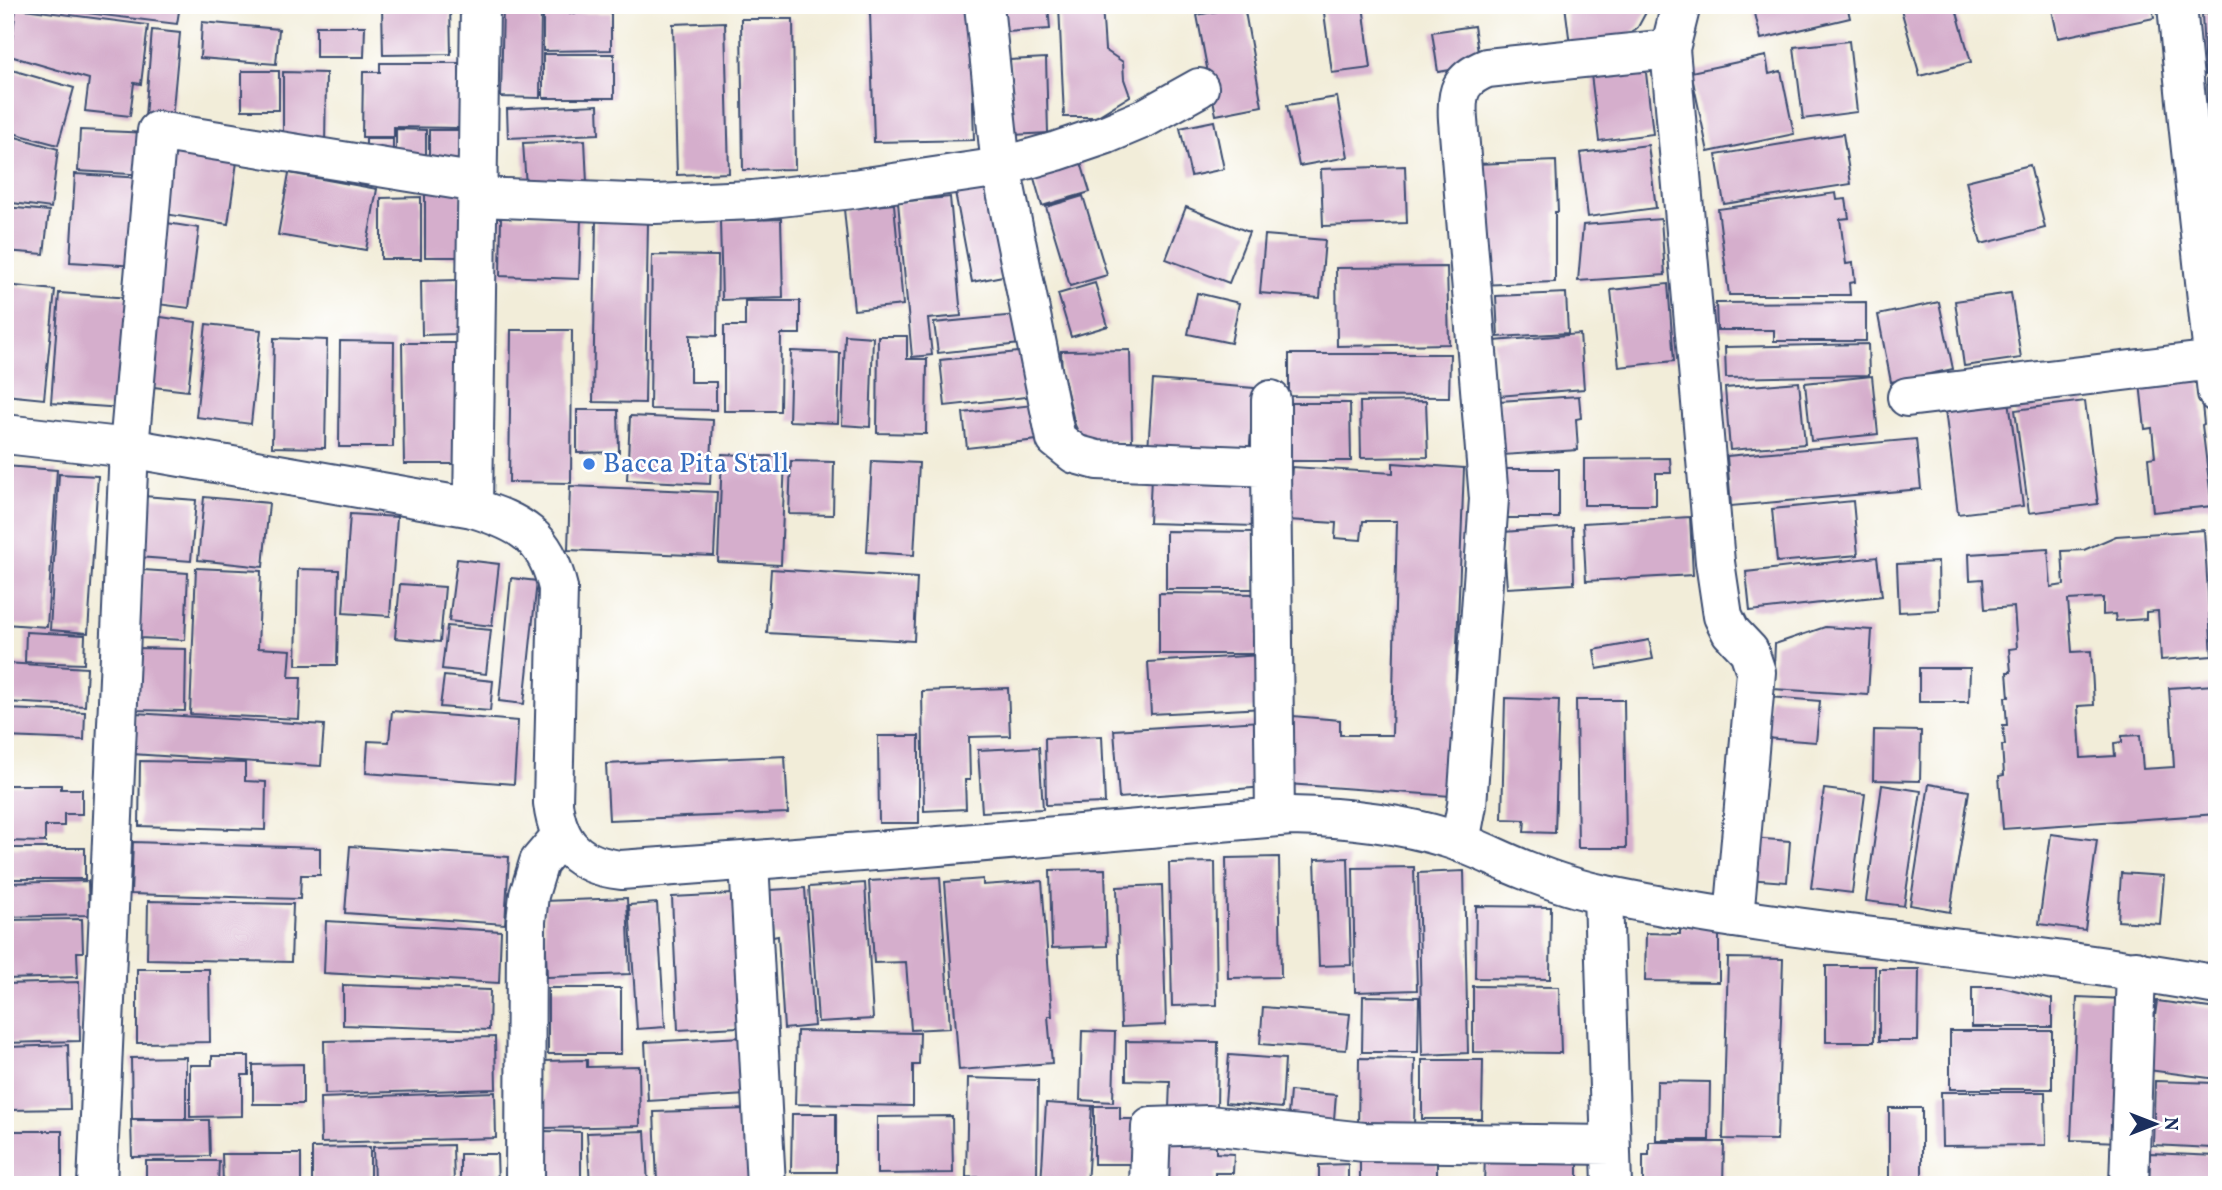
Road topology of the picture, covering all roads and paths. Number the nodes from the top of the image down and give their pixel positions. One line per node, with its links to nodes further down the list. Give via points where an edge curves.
1 (480, 5): 8 (street)
2 (984, 5): 7 (street)
3 (1681, 5): 5 (street)
4 (2178, 5): 9 (street)
5 (1670, 49): 18 (street, via 1488,68 1472,74 1458,94 1489,499 1467,804); 21 (street, via 1715,562 1723,617 1749,651 1756,672)
6 (1199, 88): 7 (street, via 1107,134)
7 (1001, 167): 8 (street, via 753,200 655,204); 14 (street, via 1056,439 1075,454 1097,460)
8 (478, 190): 13 (street, via 157,131); 15 (street)
9 (2215, 377): 10 (street)
10 (1907, 397)
11 (1270, 400): 14 (street)
12 (5, 434): 13 (street)
13 (129, 448): 15 (street); 25 (street)
14 (1271, 467): 16 (street)
15 (473, 508): 17 (street, via 515,523 530,534 554,568 558,609 553,803)
16 (1275, 817): 18 (street, via 1344,817); 19 (street)
17 (561, 836): 19 (street, via 586,861 603,868); 26 (street, via 539,862 526,921)
18 (1460, 842): 20 (street, via 1525,870)
19 (749, 860): 27 (street)
20 (1603, 895): 21 (street); 24 (street)
21 (1734, 918): 22 (street)
22 (2136, 970): 23 (street); 30 (street)
23 (2217, 985)
24 (1610, 1145): 28 (street, via 1364,1142 1209,1125 1151,1127); 29 (street)
25 (97, 1185)
26 (525, 1185)
27 (766, 1185)
28 (1149, 1185)
29 (1612, 1185)
30 (2129, 1185)

